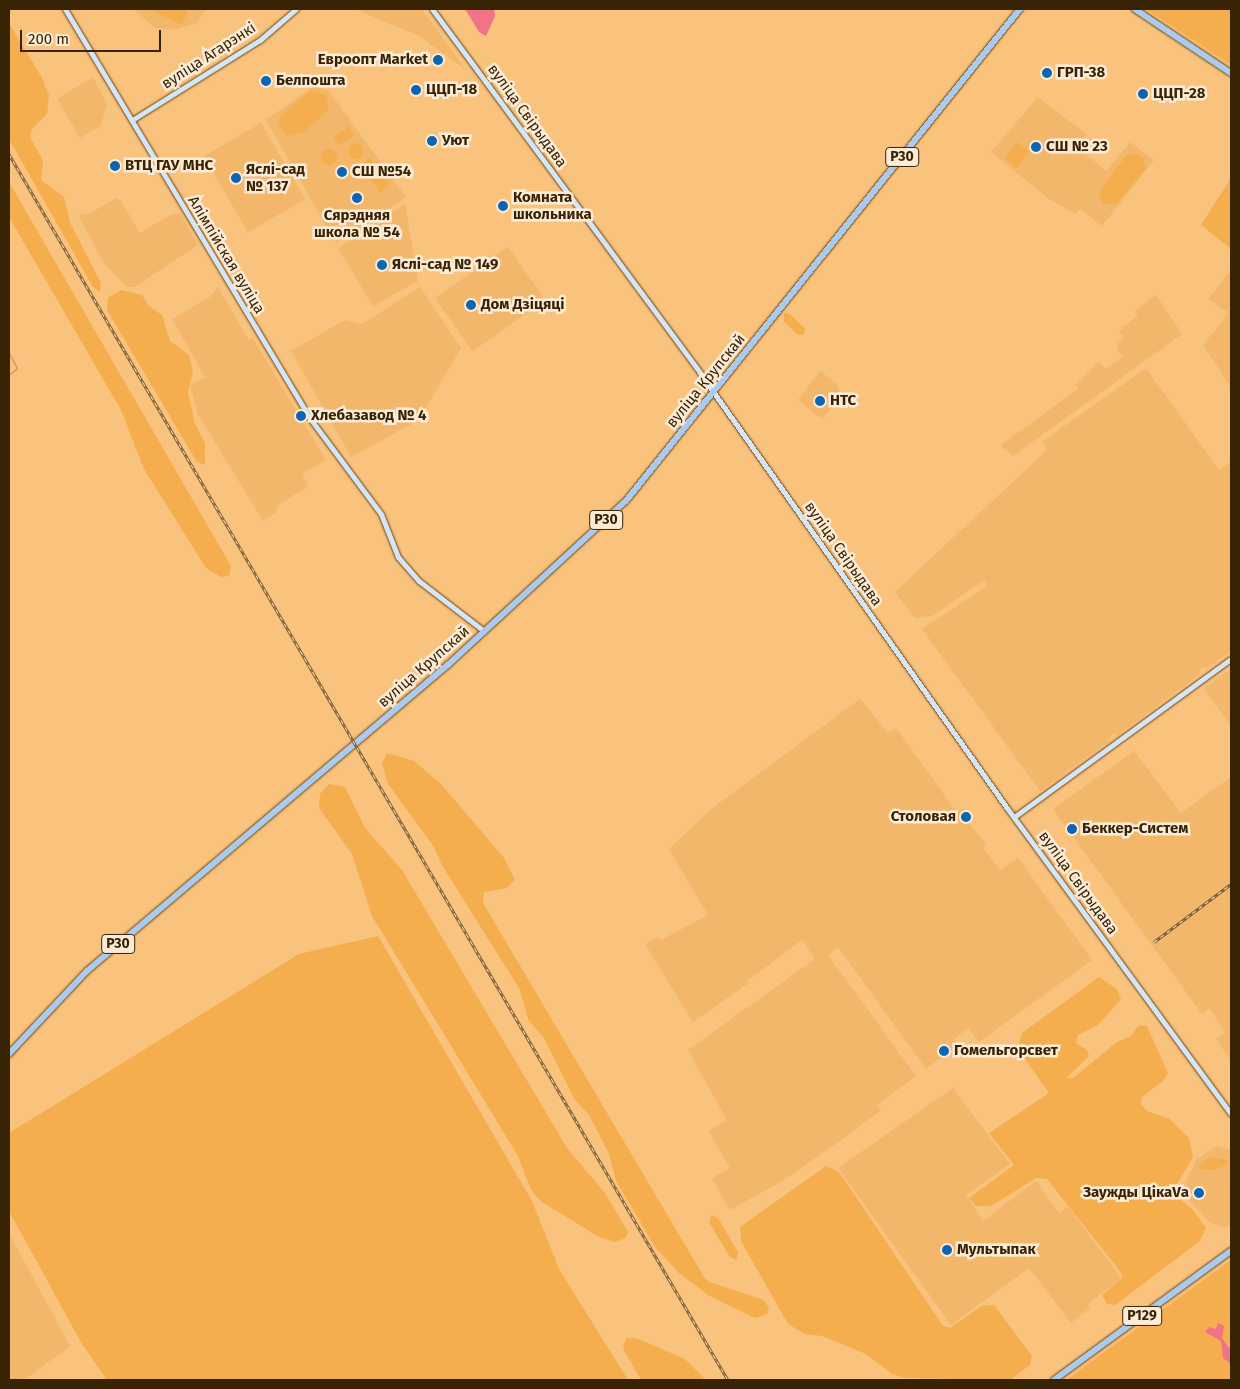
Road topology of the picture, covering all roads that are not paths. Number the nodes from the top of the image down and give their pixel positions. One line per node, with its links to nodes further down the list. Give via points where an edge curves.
1 (65, 9): 7 (main road, Алімпійская вуліца)
2 (296, 9): 7 (main road, вуліца Агарэнкі, via 260,40)
3 (432, 9): 8 (main road, вуліца Свірыдава)
4 (1020, 9): 8 (main road, вуліца Крупскай / Р30)
5 (1135, 9): 6 (main road)
6 (1231, 73)
7 (132, 120): 9 (main road, Алімпійская вуліца, via 308,417 375,507 402,563)
8 (713, 393): 9 (main road, вуліца Крупскай / Р30, via 626,501); 11 (main road, вуліца Свірыдава)
9 (484, 631): 12 (main road, вуліца Крупскай / Р30, via 87,971)
10 (1231, 659): 11 (main road)
11 (1014, 817): 13 (main road, вуліца Свірыдава)
12 (9, 1054)
13 (1231, 1114)
14 (1231, 1251): 15 (main road, Р129)
15 (1054, 1380)

